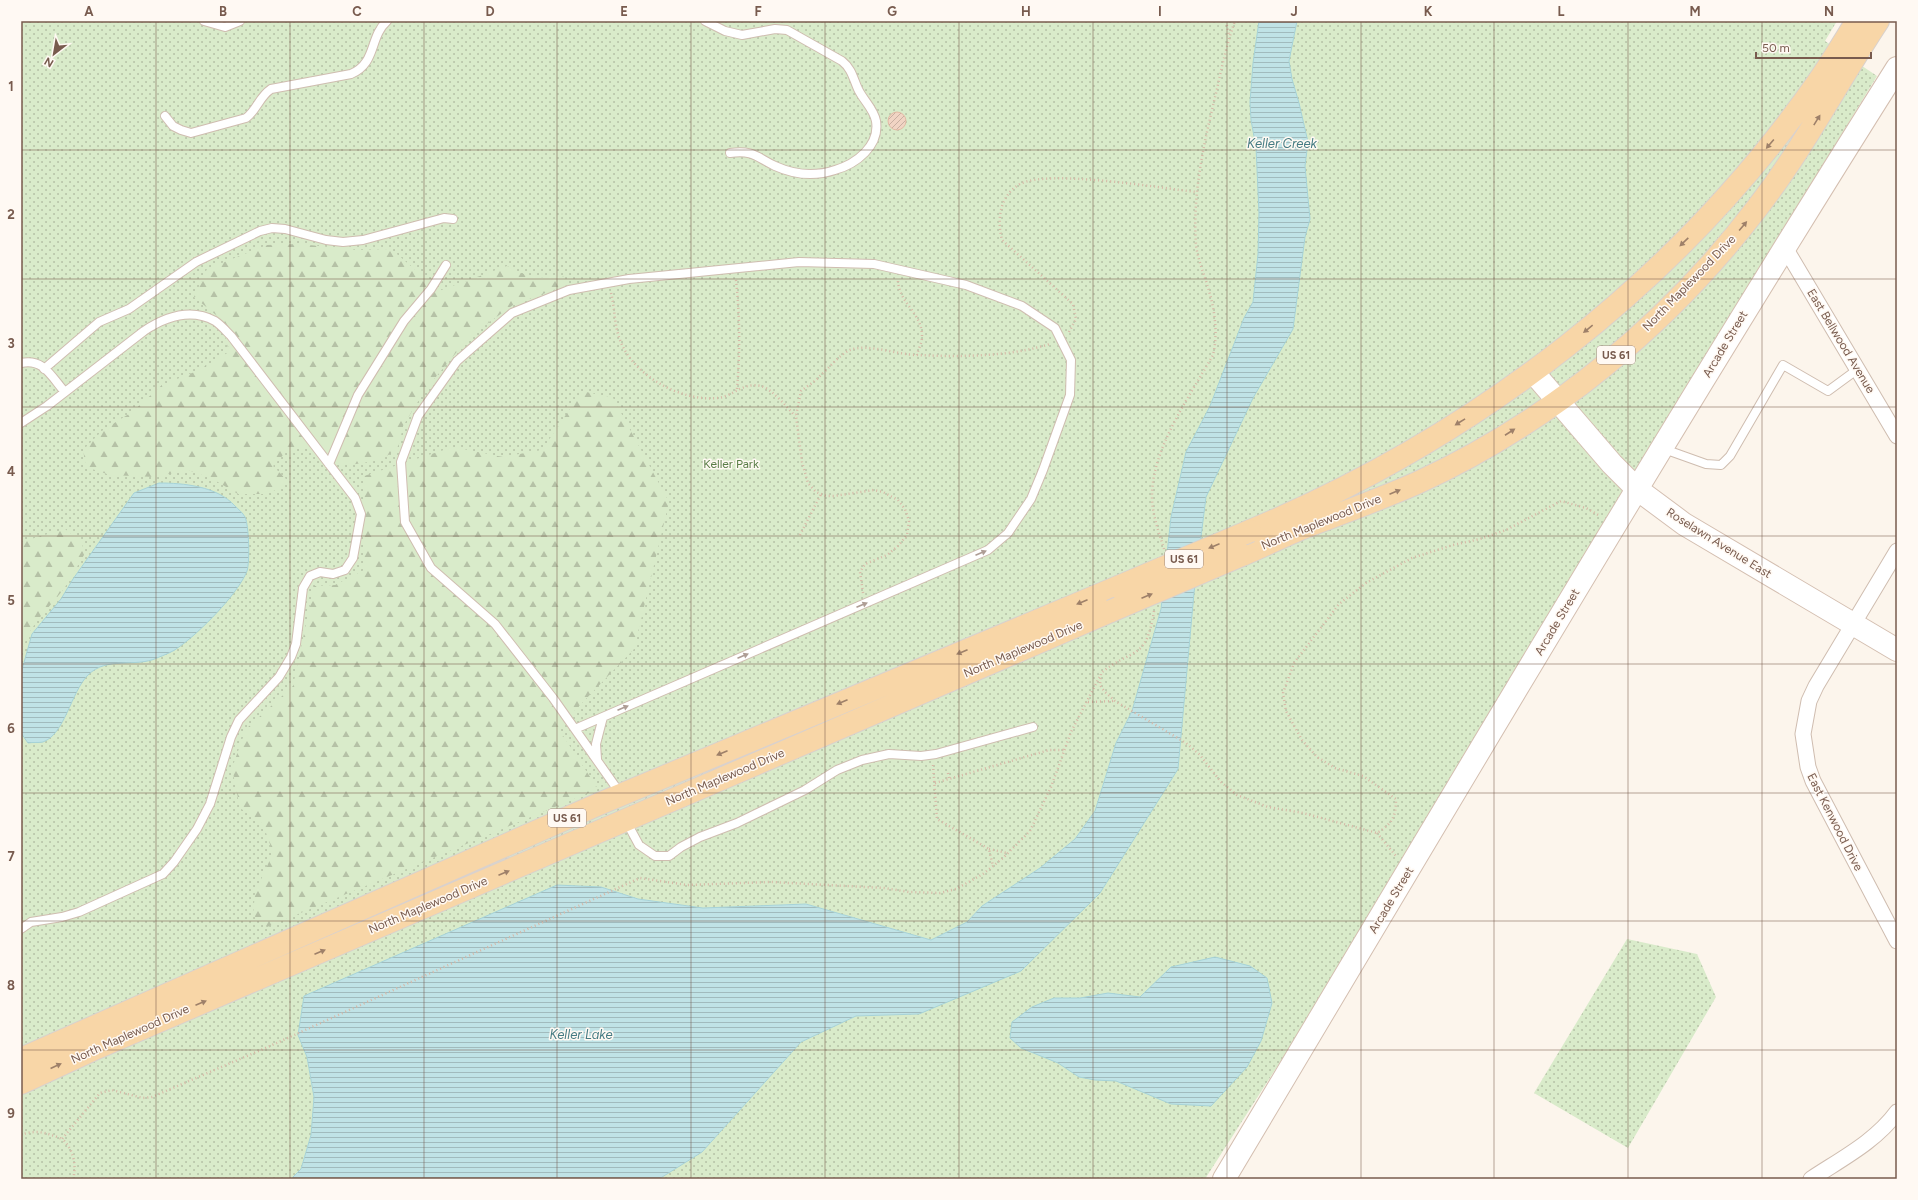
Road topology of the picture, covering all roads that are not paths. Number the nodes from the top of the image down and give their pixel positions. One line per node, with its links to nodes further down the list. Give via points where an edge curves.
1 (204, 21): 2 (lane, via 225,27)
2 (240, 21)
3 (387, 21): 8 (lane, via 366,63 360,70 351,74 271,89 263,94 253,113 246,118 191,133 173,126)
4 (706, 21): 9 (lane, via 725,31 742,35 775,29 787,30 842,61 850,68 858,90 870,106 876,121 875,135 870,147 858,159 836,170 812,175 791,172 745,151)
5 (1857, 21): 16 (main road, North Maplewood Drive / US 61, one-way to 16, via 1820,79 1780,133 1706,218 1642,282)
6 (1878, 21): 18 (main road, North Maplewood Drive / US 61, one-way to 6, via 1635,339 1671,306 1715,259 1757,209 1786,169)
7 (1897, 68): 11 (street, Arcade Street)
8 (165, 116)
9 (730, 153)
10 (453, 219): 14 (lane, via 439,219 363,240 343,242 326,240 285,228 260,230 196,262 129,309 99,322)
11 (1784, 246): 15 (street, East Bellwood Avenue); 21 (street, Arcade Street)
12 (446, 265): 22 (lane, via 404,321 358,395)
13 (21, 363): 14 (lane, via 35,362)
14 (44, 368): 17 (lane)
15 (1858, 369): 20 (street, East Bellwood Avenue); 21 (lane, via 1828,391 1783,366 1730,456 1721,464 1706,464)
16 (1533, 372): 18 (street, Roselawn Avenue East); 31 (main road, North Maplewood Drive / US 61, one-way to 31, bridge, via 1426,443 1307,506)
17 (64, 391): 19 (lane); 22 (lane, via 161,320 200,315 217,322 232,336)
18 (1556, 401): 23 (street, Roselawn Avenue East); 32 (main road, North Maplewood Drive / US 61, one-way to 18, bridge, via 1418,482 1504,436)
19 (21, 423)
20 (1897, 436)
21 (1662, 448): 23 (street, Arcade Street)
22 (329, 464): 33 (lane, via 355,498 360,514 353,558 345,570 333,574 320,572 310,576 303,588 296,644 291,657 266,692 239,720 231,737 210,804 197,829 163,874 79,912 31,922)
23 (1637, 489): 25 (street, Roselawn Avenue East, via 1684,524); 38 (street, Arcade Street)
24 (1897, 551): 25 (street, East Kenwood Drive)
25 (1853, 624): 26 (street, Roselawn Avenue East); 34 (street, East Kenwood Drive, via 1816,686 1810,701 1805,717 1804,751 1813,781)
26 (1897, 650)
27 (603, 717): 29 (lane); 29 (lane, one-way to 29, via 988,550 1008,533 1031,500 1070,394 1071,360 1055,328 1022,306 966,285 874,264 799,262 629,279 569,290 512,314 501,323 457,361 418,416 401,462 405,522 431,568 495,624); 30 (lane, via 596,744)
28 (1033, 727): 32 (lane, via 932,755 889,754 862,760 836,770 805,790 681,847 669,856 655,856 639,844)
29 (575, 729): 30 (lane)
30 (597, 760): 31 (lane)
31 (621, 795): 35 (main road, North Maplewood Drive / US 61)
32 (626, 820): 36 (main road, North Maplewood Drive / US 61, one-way to 32)
33 (21, 928)
34 (1897, 941)
35 (21, 1059)
36 (21, 1083)
37 (1897, 1112): 39 (street, via 1867,1142)
38 (1224, 1179)
39 (1811, 1179)

